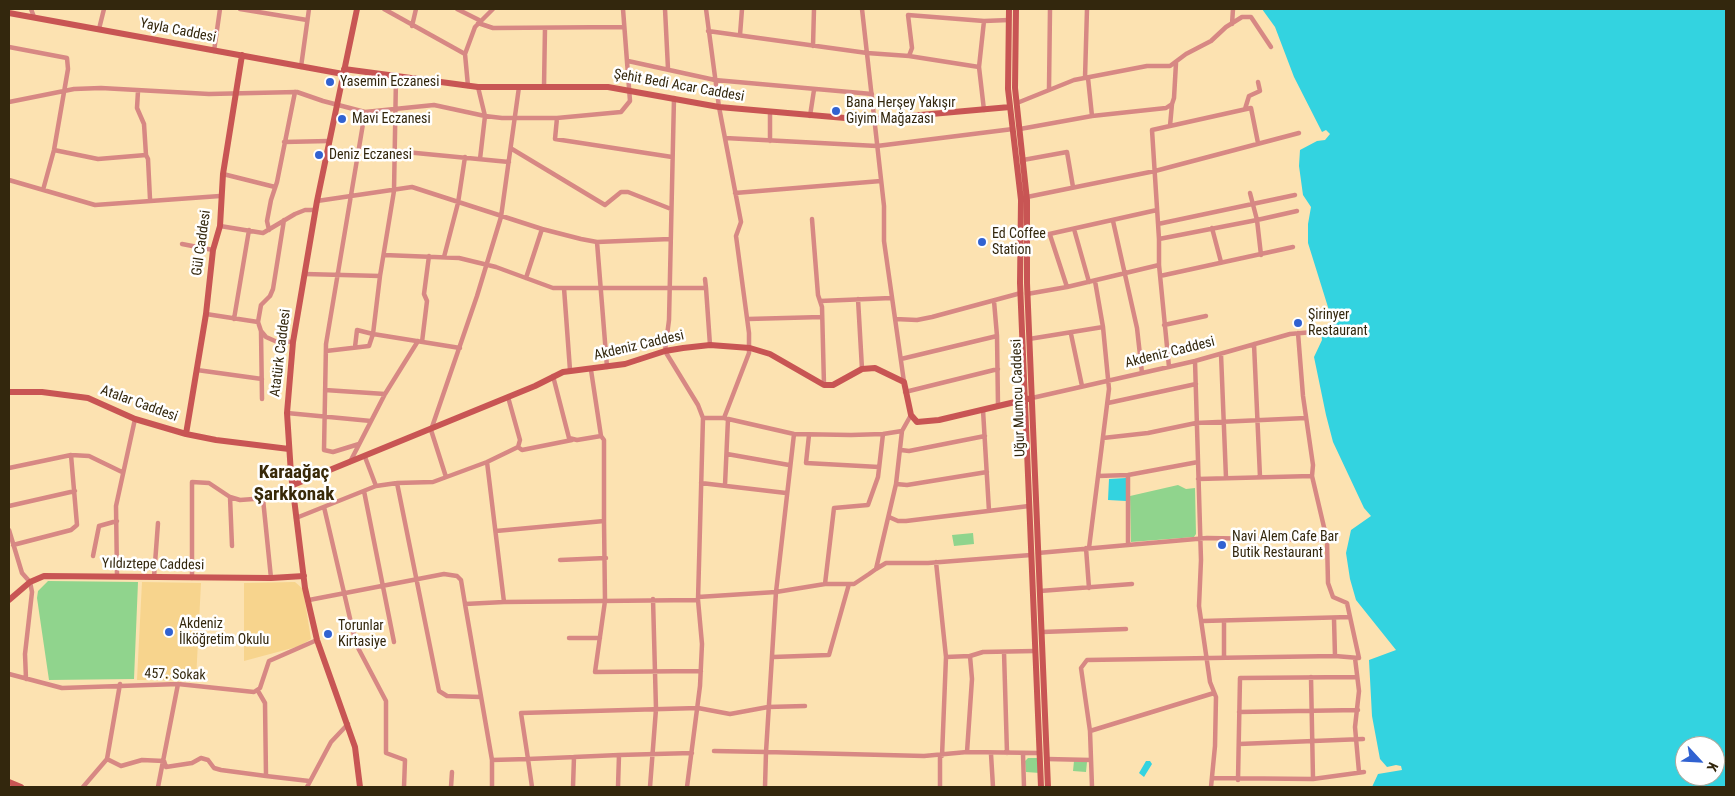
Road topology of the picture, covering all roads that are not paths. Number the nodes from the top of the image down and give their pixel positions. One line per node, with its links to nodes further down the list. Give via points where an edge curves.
1 (31, 9): 25 (street)
2 (104, 9): 34 (street)
3 (220, 9): 40 (street)
4 (240, 9): 26 (street)
5 (309, 9): 26 (street)
6 (357, 9): 50 (street, Atatürk Caddesi)
7 (384, 9): 31 (street)
8 (416, 9): 31 (street)
9 (457, 9): 28 (street)
10 (493, 9): 28 (street)
11 (623, 9): 32 (street)
12 (665, 9): 49 (street)
13 (706, 9): 35 (street)
14 (742, 9): 36 (street)
15 (814, 9): 37 (street)
16 (862, 9): 41 (street)
17 (906, 9): 24 (street)
18 (1009, 9): 27 (street, Uğur Mumcu Caddesi)
19 (1016, 9): 69 (street, Uğur Mumcu Caddesi)
20 (1050, 9): 59 (street)
21 (1087, 9): 52 (street)
22 (1233, 9): 30 (street)
23 (9, 13): 25 (street, Yayla Caddesi)
24 (908, 15): 29 (street); 44 (street, via 912,48)
25 (34, 17): 34 (street, Yayla Caddesi)
26 (307, 20): 47 (street)
27 (1009, 20): 29 (street); 73 (street, Uğur Mumcu Caddesi)
28 (478, 21): 33 (street, via 493,28); 42 (street)
29 (984, 21): 48 (street)
30 (1232, 24): 39 (street, via 1251,17); 46 (street)
31 (412, 26): 42 (street)
32 (624, 27): 33 (street); 45 (street)
33 (545, 28): 58 (street)
34 (99, 29): 40 (street, Yayla Caddesi)
35 (708, 31): 36 (street); 53 (street)
36 (740, 35): 37 (street)
37 (813, 46): 41 (street)
38 (9, 47): 63 (street, via 67,58)
39 (1271, 47)
40 (214, 51): 43 (street, Yayla Caddesi)
41 (866, 53): 44 (street); 66 (street)
42 (465, 54): 55 (street)
43 (242, 55): 47 (street, Yayla Caddesi); 65 (street, Gül Caddesi)
44 (909, 56): 48 (street)
45 (628, 61): 49 (street); 60 (street)
46 (1176, 63): 52 (street); 70 (street)
47 (301, 66): 50 (street, Yayla Caddesi)
48 (979, 66): 76 (street)
49 (668, 69): 53 (street)
50 (343, 71): 51 (street, Şehit Bedi Acar Caddesi); 71 (street, Atatürk Caddesi)
51 (396, 77): 55 (street, Şehit Bedi Acar Caddesi); 75 (street)
52 (1087, 78): 59 (street); 81 (street)
53 (715, 80): 61 (street); 72 (street)
54 (1258, 82): 74 (street, via 1260,91 1248,96)
55 (468, 86): 56 (street, Şehit Bedi Acar Caddesi)
56 (478, 87): 57 (street, Şehit Bedi Acar Caddesi); 79 (street)
57 (519, 87): 58 (street, Şehit Bedi Acar Caddesi); 82 (street)
58 (544, 87): 60 (street, Şehit Bedi Acar Caddesi, via 594,86)
59 (1049, 89): 69 (street)
60 (630, 90): 67 (street, Şehit Bedi Acar Caddesi); 83 (street, via 629,104 621,112)
61 (814, 90): 66 (street); 80 (street)
62 (138, 91): 63 (street, via 87,88); 65 (street); 97 (street, via 137,108 144,124)
63 (63, 92): 68 (street); 95 (street)
64 (295, 92): 65 (street); 71 (street); 91 (street)
65 (237, 94): 104 (street, Gül Caddesi)
66 (872, 94): 84 (street)
67 (674, 98): 72 (street, Şehit Bedi Acar Caddesi); 99 (street)
68 (9, 102)
69 (1016, 103): 86 (street, Uğur Mumcu Caddesi)
70 (1172, 104): 81 (street, via 1166,108); 85 (street)
71 (336, 105): 77 (street); 89 (street, Atatürk Caddesi)
72 (719, 107): 78 (street, Şehit Bedi Acar Caddesi); 88 (street)
73 (1010, 107): 76 (street, Şehit Bedi Acar Caddesi); 86 (street, Uğur Mumcu Caddesi)
74 (1245, 109): 85 (street); 92 (street, via 1251,108)
75 (396, 110): 77 (street); 79 (street, via 434,105); 96 (street)
76 (984, 110): 84 (street, Şehit Bedi Acar Caddesi)
77 (365, 112): 113 (street)
78 (770, 113): 80 (street, Şehit Bedi Acar Caddesi); 90 (street)
79 (485, 116): 82 (street); 100 (street)
80 (810, 116): 84 (street, Şehit Bedi Acar Caddesi)
81 (1092, 116): 86 (street)
82 (516, 118): 83 (street); 94 (street)
83 (557, 118): 99 (street, via 555,139)
84 (875, 119): 93 (street)
85 (1170, 126): 103 (street, via 1152,130)
86 (1017, 129): 93 (street); 101 (street, Uğur Mumcu Caddesi); 139 (street, Uğur Mumcu Caddesi)
87 (1299, 133): 92 (street)
88 (725, 138): 90 (street); 111 (street)
89 (329, 141): 91 (street); 118 (street, Atatürk Caddesi)
90 (770, 141): 93 (street)
91 (284, 142): 107 (street)
92 (1258, 143): 103 (street)
93 (877, 146): 106 (street)
94 (512, 149): 102 (street); 122 (street, via 605,205 621,192 628,192)
95 (54, 150): 97 (street, via 98,159); 109 (street)
96 (395, 151): 98 (street); 110 (street)
97 (146, 155): 117 (street)
98 (465, 157): 100 (street); 119 (street)
99 (672, 158): 122 (street)
100 (480, 159): 102 (street)
101 (1023, 160): 108 (street, via 1067,152); 116 (street, Uğur Mumcu Caddesi)
102 (510, 162): 125 (street)
103 (1154, 171): 108 (street); 123 (street)
104 (223, 174): 107 (street); 115 (street, Gül Caddesi)
105 (9, 180): 109 (street)
106 (881, 181): 111 (street); 167 (street)
107 (275, 187): 135 (street, via 267,222)
108 (1073, 187): 116 (street)
109 (43, 190): 117 (street, via 95,205)
110 (394, 191): 113 (street); 119 (street, via 412,187); 145 (street)
111 (735, 193): 175 (street, via 741,222 736,236)
112 (1250, 193): 120 (street)
113 (350, 195): 118 (street); 154 (street)
114 (1295, 195): 120 (street)
115 (220, 196): 117 (street); 131 (street, Gül Caddesi)
116 (1027, 198): 139 (street, Uğur Mumcu Caddesi)
117 (150, 200)
118 (317, 201): 121 (street, Atatürk Caddesi)
119 (458, 203): 125 (street); 148 (street)
120 (1253, 205): 128 (street); 130 (street)
121 (316, 210): 127 (street, via 305,210); 153 (street, Atatürk Caddesi)
122 (671, 210): 138 (street)
123 (1157, 210): 129 (street); 130 (street)
124 (1297, 211): 128 (street)
125 (501, 217): 136 (street); 150 (street)
126 (812, 219): 169 (street)
127 (284, 220): 135 (street); 177 (street, via 273,289 261,305)
128 (1257, 220): 132 (street); 146 (street)
129 (1113, 221): 133 (street); 152 (street)
130 (1158, 224): 140 (street)
131 (220, 226): 134 (street); 144 (street, Gül Caddesi)
132 (1212, 228): 140 (street); 149 (street)
133 (1074, 229): 137 (street); 160 (street)
134 (249, 230): 135 (street, via 263,233); 174 (street)
135 (269, 230)
136 (542, 230): 141 (street); 157 (street)
137 (1050, 235): 139 (street); 162 (street)
138 (670, 239): 141 (street); 161 (street)
139 (1024, 239): 166 (street, Uğur Mumcu Caddesi)
140 (1160, 239): 151 (street)
141 (597, 242): 165 (street)
142 (182, 244): 144 (street)
143 (1293, 247): 146 (street)
144 (213, 250): 171 (street, Gül Caddesi)
145 (384, 254): 147 (street); 155 (street)
146 (1261, 255): 149 (street)
147 (429, 256): 148 (street); 188 (street, via 424,294 427,300)
148 (444, 256): 150 (street)
149 (1221, 262): 156 (street)
150 (487, 265): 157 (street); 192 (street)
151 (1159, 265): 152 (street); 156 (street)
152 (1125, 273): 159 (street); 206 (street, via 1137,328)
153 (305, 274): 154 (street); 187 (street, Atatürk Caddesi)
154 (337, 274): 155 (street); 194 (street)
155 (380, 276): 183 (street)
156 (1160, 276): 178 (street)
157 (526, 278): 163 (street)
158 (705, 278): 164 (street)
159 (1094, 281): 160 (street); 179 (street)
160 (1089, 282): 162 (street)
161 (670, 287): 164 (street); 165 (street); 195 (street, via 670,320)
162 (1067, 287): 166 (street)
163 (564, 288): 165 (street); 204 (street)
164 (706, 288): 190 (street)
165 (600, 289): 200 (street)
166 (1024, 294): 170 (street); 186 (street, Uğur Mumcu Caddesi); 220 (street, Uğur Mumcu Caddesi)
167 (891, 298): 168 (street); 176 (street)
168 (858, 299): 169 (street); 201 (street)
169 (820, 301): 173 (street)
170 (994, 301): 176 (street, via 917,320); 185 (street)
171 (206, 314): 174 (street); 203 (street, Gül Caddesi)
172 (1206, 316): 178 (street)
173 (822, 317): 175 (street); 212 (street)
174 (234, 319): 177 (street)
175 (748, 319): 193 (street)
176 (895, 319): 197 (street)
177 (258, 322): 180 (street)
178 (1164, 325): 199 (street)
179 (1104, 327): 184 (street); 209 (street)
180 (261, 331): 187 (street, via 275,341); 208 (street)
181 (1313, 332): 182 (street, Akdeniz Caddesi)
182 (1298, 333): 189 (street, Akdeniz Caddesi); 228 (street)
183 (373, 334): 188 (street); 191 (street, via 370,346); 191 (street, via 357,330)
184 (1071, 334): 186 (street); 213 (street)
185 (997, 336): 197 (street); 202 (street)
186 (1029, 339): 220 (street, Uğur Mumcu Caddesi)
187 (293, 342): 224 (street, Atatürk Caddesi)
188 (420, 342): 192 (street); 217 (street)
189 (1254, 344): 196 (street, Akdeniz Caddesi); 232 (street)
190 (710, 345): 193 (street, Akdeniz Caddesi); 195 (street, Akdeniz Caddesi)
191 (355, 347): 194 (street)
192 (460, 348): 235 (street)
193 (750, 348): 212 (street, Akdeniz Caddesi, via 770,354); 230 (street)
194 (326, 351): 214 (street)
195 (665, 351): 200 (street, Akdeniz Caddesi); 227 (street)
196 (1221, 354): 198 (street, Akdeniz Caddesi); 231 (street)
197 (901, 359): 210 (street)
198 (1195, 361): 199 (street, Akdeniz Caddesi); 211 (street)
199 (1169, 367): 206 (street, Akdeniz Caddesi)
200 (607, 368): 205 (street, Akdeniz Caddesi)
201 (862, 369): 210 (street, via 875,368); 212 (street, via 833,385)
202 (998, 369): 216 (street); 222 (street)
203 (197, 370): 208 (street); 237 (street, Gül Caddesi)
204 (570, 370): 205 (street, Akdeniz Caddesi); 207 (street, Akdeniz Caddesi)
205 (591, 370): 241 (street)
206 (1142, 373): 209 (street, Akdeniz Caddesi)
207 (553, 376): 218 (street, Akdeniz Caddesi); 244 (street, via 566,433)
208 (262, 379): 219 (street)
209 (1110, 380): 213 (street, Akdeniz Caddesi); 221 (street)
210 (904, 382): 216 (street)
211 (1196, 384): 221 (street); 234 (street)
212 (824, 385)
213 (1082, 386): 220 (street, Akdeniz Caddesi)
214 (325, 390): 217 (street); 226 (street)
215 (9, 392): 229 (street, Atalar Caddesi, via 88,398)
216 (905, 392): 225 (street)
217 (385, 394): 233 (street)
218 (508, 397): 235 (street, Akdeniz Caddesi); 246 (street, via 520,440)
219 (262, 399)
220 (1028, 399): 222 (street, Akdeniz Caddesi); 280 (street, Uğur Mumcu Caddesi); 296 (street, Uğur Mumcu Caddesi)
221 (1108, 403): 243 (street)
222 (998, 406): 223 (street, Akdeniz Caddesi)
223 (983, 410): 225 (street, Akdeniz Caddesi, via 924,423 916,422); 242 (street)
224 (287, 413): 226 (street); 247 (street, Atatürk Caddesi)
225 (911, 416): 236 (street)
226 (324, 418): 233 (street); 245 (street, via 325,451 333,452)
227 (703, 418): 230 (street); 267 (street)
228 (1306, 418): 232 (street); 262 (street)
229 (135, 419): 237 (street, Atalar Caddesi); 258 (street)
230 (726, 419): 238 (street); 249 (street)
231 (1224, 420): 232 (street); 234 (street); 265 (street)
232 (1258, 420): 264 (street)
233 (370, 421): 245 (street)
234 (1196, 423): 243 (street); 254 (street)
235 (431, 430): 251 (street, Akdeniz Caddesi); 263 (street)
236 (902, 431): 240 (street); 248 (street)
237 (186, 434): 247 (street, Atalar Caddesi)
238 (794, 434): 239 (street); 255 (street)
239 (809, 434): 240 (street); 256 (street, via 806,463)
240 (883, 434): 256 (street)
241 (600, 436): 244 (street); 286 (street, via 604,440)
242 (985, 436): 248 (street); 259 (street)
243 (1103, 438): 261 (street)
244 (572, 440): 246 (street, via 522,450)
245 (360, 444): 252 (street)
246 (518, 447): 253 (street)
247 (289, 449): 271 (street, Atatürk Caddesi)
248 (901, 450): 269 (street)
249 (727, 454): 255 (street); 270 (street)
250 (71, 455): 257 (street); 258 (street, via 89,456); 273 (street)
251 (364, 457): 252 (street, Akdeniz Caddesi); 272 (street)
252 (350, 462): 271 (street, Akdeniz Caddesi)
253 (487, 462): 263 (street); 289 (street)
254 (1198, 462): 260 (street); 266 (street)
255 (789, 466): 275 (street)
256 (879, 467): 309 (street, via 868,505 834,508)
257 (9, 468)
258 (122, 472): 285 (street)
259 (987, 472): 269 (street); 282 (street)
260 (1128, 475): 261 (street); 293 (street)
261 (1098, 476): 295 (street)
262 (1312, 476): 264 (street); 291 (street)
263 (446, 477): 268 (street, via 433,482)
264 (1260, 477): 265 (street)
265 (1226, 478): 266 (street)
266 (1198, 479): 290 (street)
267 (701, 482): 270 (street); 317 (street)
268 (397, 483): 272 (street); 307 (street)
269 (896, 484): 283 (street)
270 (726, 485): 275 (street)
271 (293, 486): 276 (street, Atatürk Caddesi)
272 (376, 486): 274 (street)
273 (74, 491): 279 (street); 292 (street, via 78,525 71,530)
274 (364, 491): 281 (street); 312 (street)
275 (786, 493): 315 (street)
276 (294, 496): 278 (street); 284 (street, Atatürk Caddesi)
277 (230, 497): 278 (street); 294 (street); 305 (street, via 209,483 192,482)
278 (263, 499): 306 (street)
279 (9, 506)
280 (1029, 506): 282 (street); 296 (street, Uğur Mumcu Caddesi)
281 (324, 507): 284 (street); 316 (street)
282 (989, 511): 283 (street, via 906,521)
283 (889, 517): 301 (street)
284 (296, 518): 303 (street, Atatürk Caddesi)
285 (116, 521): 297 (street, via 99,526); 302 (street)
286 (604, 521): 289 (street); 298 (street)
287 (158, 523): 304 (street)
288 (9, 530): 292 (street)
289 (496, 531): 322 (street)
290 (1200, 539): 291 (street); 293 (street); 326 (street, via 1199,606)
291 (1326, 540): 324 (street, via 1328,583 1332,597 1347,603)
292 (11, 544): 308 (street, via 22,573)
293 (1128, 544): 295 (street)
294 (232, 546)
295 (1088, 548): 296 (street); 313 (street)
296 (1035, 554): 300 (street); 314 (street, Uğur Mumcu Caddesi); 334 (street, Uğur Mumcu Caddesi)
297 (93, 556)
298 (606, 558): 299 (street); 321 (street)
299 (560, 560)
300 (936, 562): 301 (street, via 886,563); 336 (street)
301 (876, 569): 310 (street, via 858,582)
302 (117, 576): 304 (street, Yıldıztepe Caddesi); 308 (street, Yıldıztepe Caddesi, via 44,576)
303 (304, 576): 306 (street, Yıldıztepe Caddesi); 320 (street, Atatürk Caddesi)
304 (154, 577): 305 (street, Yıldıztepe Caddesi)
305 (192, 578): 306 (street, Yıldıztepe Caddesi)
306 (271, 578)
307 (418, 579): 312 (street); 323 (street, via 444,574 457,576 461,580); 353 (street, via 440,692 447,696)
308 (30, 582): 319 (street, Yıldıztepe Caddesi); 348 (street)
309 (824, 584): 310 (street); 315 (street)
310 (849, 584): 339 (street, via 829,655)
311 (1132, 584): 313 (street)
312 (384, 587): 316 (street); 333 (street)
313 (1089, 588): 314 (street)
314 (1040, 591): 329 (street, Uğur Mumcu Caddesi)
315 (776, 592): 317 (street); 339 (street)
316 (346, 594): 320 (street); 397 (street, via 356,644 386,701 386,753 405,760)
317 (698, 598): 318 (street); 343 (street)
318 (653, 599): 321 (street); 344 (street)
319 (9, 600)
320 (309, 600): 332 (street, Atatürk Caddesi)
321 (605, 601): 322 (street); 331 (street)
322 (504, 602): 323 (street)
323 (465, 604): 353 (street)
324 (1350, 617): 325 (street); 342 (street, via 1360,658)
325 (1334, 619): 327 (street); 338 (street)
326 (1203, 621): 327 (street); 340 (street)
327 (1224, 622): 341 (street)
328 (1126, 629): 329 (street)
329 (1042, 632): 381 (street, Uğur Mumcu Caddesi)
330 (569, 638): 331 (street)
331 (600, 638): 344 (street, via 595,672)
332 (317, 640): 351 (street, via 269,661); 361 (street, Atatürk Caddesi)
333 (394, 642)
334 (1036, 651): 335 (street); 371 (street, Uğur Mumcu Caddesi)
335 (1004, 652): 337 (street); 374 (street)
336 (946, 656): 337 (street); 378 (street)
337 (970, 656): 370 (street, via 972,679)
338 (1334, 656): 341 (street); 342 (street)
339 (773, 658): 355 (street)
340 (1207, 658): 341 (street); 352 (street); 362 (street, via 1086,661 1081,670)
341 (1224, 658)
342 (1355, 658): 347 (street)
343 (701, 671): 344 (street); 356 (street)
344 (654, 672): 357 (street)
345 (9, 674): 348 (street, 457. Sokak)
346 (1311, 677): 347 (street); 358 (street); 360 (street, via 1240,678)
347 (1357, 677): 359 (street)
348 (26, 679): 349 (street, 457. Sokak, via 62,688)
349 (120, 684): 350 (street, 457. Sokak); 379 (street)
350 (178, 684): 351 (street, 457. Sokak); 384 (street)
351 (258, 691): 386 (street, via 265,703)
352 (1214, 693): 362 (street); 387 (street)
353 (481, 697): 382 (street)
354 (805, 706): 355 (street)
355 (768, 707): 356 (street, via 730,714); 369 (street)
356 (698, 708): 357 (street); 368 (street)
357 (656, 709): 372 (street); 380 (street, via 521,713)
358 (1312, 710): 359 (street); 360 (street); 365 (street)
359 (1358, 710): 363 (street)
360 (1239, 712): 366 (street)
361 (348, 724): 390 (street, via 331,742); 396 (street, Atatürk Caddesi, via 356,748)
362 (1090, 731): 383 (street)
363 (1356, 739): 364 (street); 365 (street); 388 (street, via 1362,772)
364 (1363, 739)
365 (1312, 743): 366 (street); 388 (street)
366 (1238, 744): 389 (street)
367 (714, 751): 369 (street)
368 (692, 752): 372 (street); 404 (street)
369 (766, 752): 378 (street); 405 (street)
370 (967, 752): 373 (street); 378 (street)
371 (1040, 753): 375 (street); 409 (street, Uğur Mumcu Caddesi)
372 (652, 754): 376 (street); 403 (street)
373 (991, 754): 374 (street); 407 (street)
374 (1007, 754): 375 (street)
375 (1024, 754): 408 (street)
376 (619, 755): 377 (street); 402 (street)
377 (576, 756): 380 (street); 401 (street)
378 (941, 756): 406 (street)
379 (108, 759): 384 (street, via 121,766 142,760); 393 (street)
380 (528, 759): 382 (street); 400 (street)
381 (1047, 759): 383 (street); 410 (street, Uğur Mumcu Caddesi)
382 (492, 760): 399 (street)
383 (1091, 760): 411 (street)
384 (164, 761): 386 (street, via 166,767 192,763 201,758 220,770); 394 (street)
385 (452, 772): 398 (street)
386 (266, 776): 390 (street)
387 (1212, 778): 389 (street); 412 (street)
388 (1313, 779): 389 (street)
389 (1238, 780)
390 (309, 781): 395 (street)
391 (9, 782): 392 (street)
392 (21, 787)
393 (84, 787)
394 (158, 787)
395 (307, 787)
396 (360, 787)
397 (404, 787)
398 (451, 787)
399 (492, 787)
400 (532, 787)
401 (573, 787)
402 (618, 787)
403 (650, 787)
404 (687, 787)
405 (765, 787)
406 (940, 787)
407 (992, 787)
408 (1024, 787)
409 (1041, 787)
410 (1048, 787)
411 (1092, 787)
412 (1210, 787)

